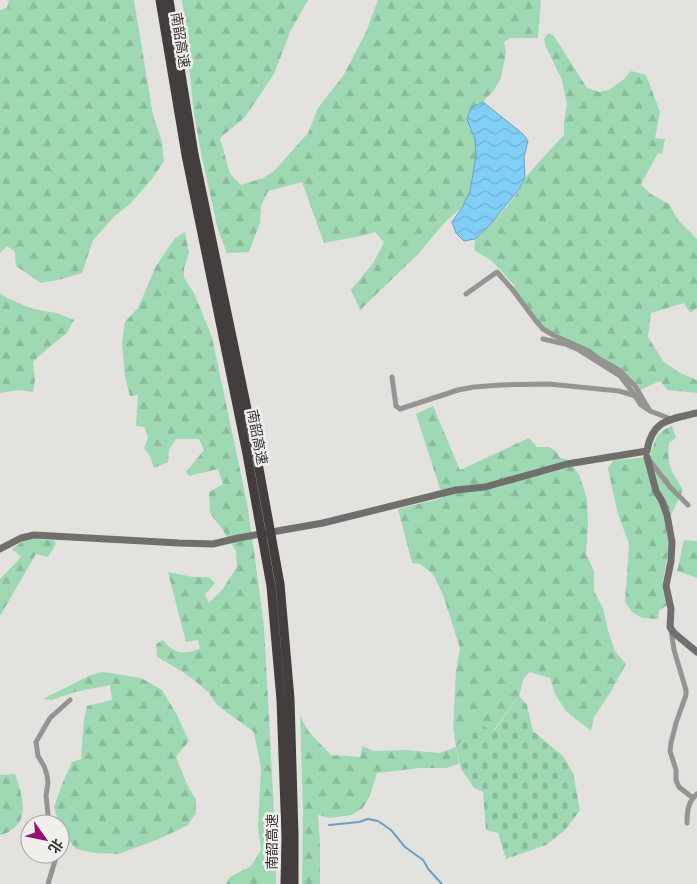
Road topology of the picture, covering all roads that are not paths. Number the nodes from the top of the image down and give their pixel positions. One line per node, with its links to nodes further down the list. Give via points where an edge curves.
1 (160, 0): 21 (highway, 南韶高速, via 186,155 271,586 282,700)
2 (169, 0): 22 (highway, 南韶高速, via 194,154 280,584 290,699)
3 (466, 294): 7 (street, via 497,272 543,329 619,370 635,386)
4 (543, 339): 6 (street, via 577,349 620,376)
5 (392, 377): 6 (street, via 396,406 400,409 458,390 500,385 549,384 619,391)
6 (636, 396): 7 (street)
7 (650, 411): 9 (street)
8 (697, 413): 9 (street)
9 (671, 419): 10 (street, via 655,429)
10 (647, 454): 11 (street, via 670,487); 12 (street, via 567,464 485,486 214,544 34,535); 13 (street, via 672,542 666,586 671,608)
11 (688, 504)
12 (0, 549)
13 (670, 627): 14 (street); 16 (street, via 686,690 670,750 679,787)
14 (697, 652)
15 (70, 700): 17 (street, via 50,718 36,742 38,756 47,775)
16 (695, 796): 18 (street, via 688,809)
17 (48, 814)
18 (687, 823)
19 (54, 864): 20 (street)
20 (48, 884)
21 (285, 884)
22 (294, 884)

